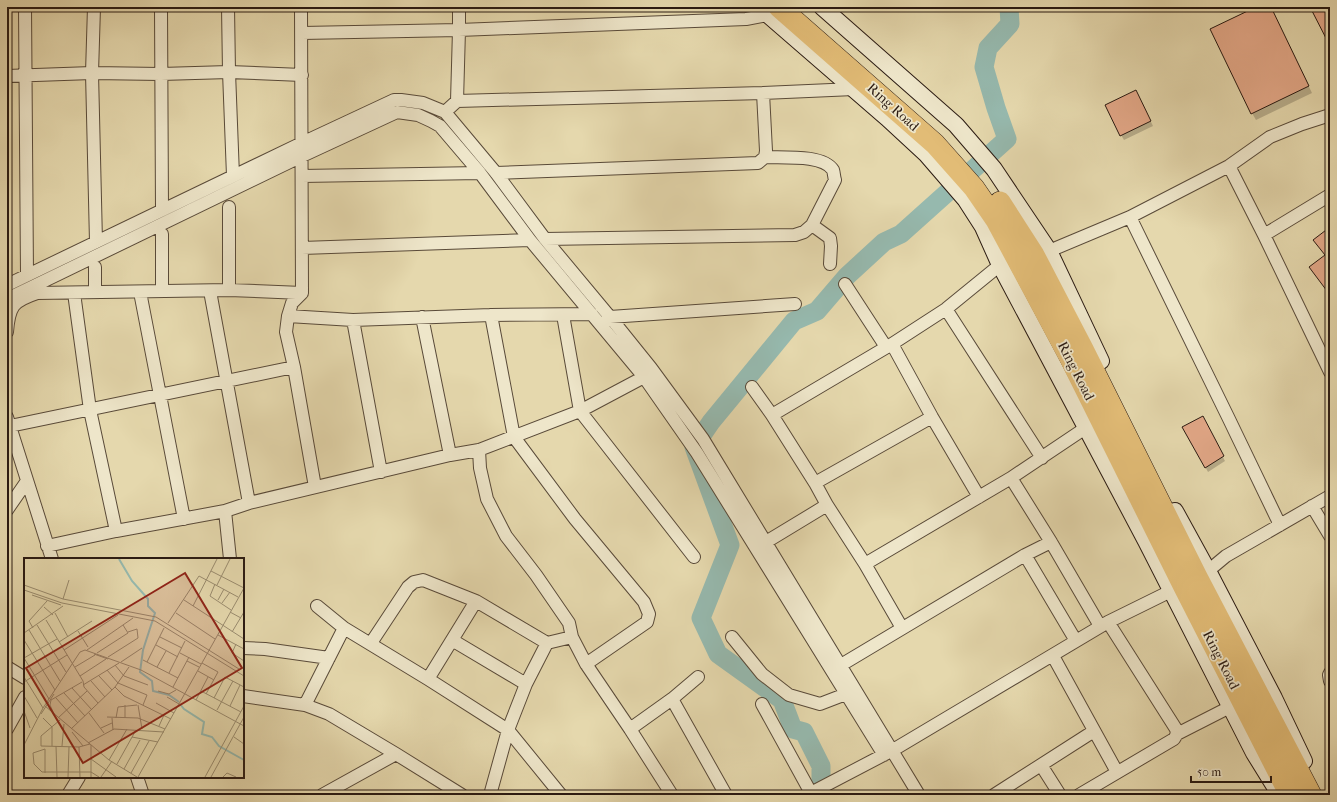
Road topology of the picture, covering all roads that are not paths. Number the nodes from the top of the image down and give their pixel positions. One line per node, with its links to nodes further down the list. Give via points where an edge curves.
1 (24, 7): 17 (street)
2 (94, 7): 13 (street)
3 (161, 7): 14 (street)
4 (228, 7): 12 (street)
5 (301, 7): 11 (street)
6 (459, 7): 10 (street)
7 (800, 7): 24 (highway, Ring Road)
8 (822, 7): 24 (street, via 919,92)
9 (769, 10): 10 (street, via 746,19); 18 (street); 24 (highway, Ring Road, via 935,144)
10 (460, 30): 11 (street); 20 (street)
11 (302, 33): 15 (street)
12 (228, 72): 14 (street); 15 (street); 30 (street)
13 (92, 73): 14 (street); 17 (street); 42 (street)
14 (161, 74): 35 (street)
15 (302, 74): 23 (street)
16 (7, 76): 17 (street)
17 (24, 76): 48 (street)
18 (854, 90): 19 (street); 24 (street, via 892,123)
19 (763, 93): 20 (street); 26 (street)
20 (457, 101): 21 (street)
21 (445, 112): 23 (street, via 423,103 394,100); 29 (street)
22 (1330, 117): 27 (street, via 1302,124 1270,137)
23 (302, 143): 25 (street); 30 (street)
24 (950, 150): 32 (highway, Ring Road); 32 (street)
25 (302, 156): 28 (street, via 397,112 418,115 440,126); 31 (street); 58 (street)
26 (765, 157): 29 (street, via 758,163); 37 (street, via 815,159 824,162 832,170 835,180)
27 (1229, 166): 36 (street); 39 (street)
28 (480, 173): 31 (street); 41 (street)
29 (496, 173): 40 (street)
30 (233, 176): 35 (street)
31 (302, 176): 43 (street)
32 (979, 183): 44 (street); 46 (street, via 983,228); 111 (highway, Ring Road, via 996,220)
33 (1330, 195): 39 (street)
34 (229, 207): 51 (street)
35 (162, 210): 42 (street)
36 (1130, 217): 44 (street); 101 (street)
37 (812, 225): 40 (street, via 795,235); 45 (street, via 830,238)
38 (162, 234): 53 (street)
39 (1264, 235): 72 (street)
40 (546, 239): 66 (street)
41 (530, 240): 43 (street); 61 (street)
42 (96, 242): 48 (street)
43 (302, 248): 57 (street)
44 (1049, 251): 111 (street, via 1170,503)
45 (830, 264)
46 (1000, 265): 60 (street); 82 (street)
47 (95, 267): 52 (street)
48 (27, 275): 50 (street)
49 (845, 284): 70 (street)
50 (7, 285)
51 (229, 290): 54 (street); 57 (street)
52 (95, 291): 55 (street); 56 (street)
53 (162, 291): 54 (street); 55 (street)
54 (210, 291): 74 (street)
55 (140, 292): 76 (street)
56 (74, 293): 69 (street, via 38,293 26,297 12,307 8,316); 77 (street)
57 (302, 293): 64 (street, via 292,303)
58 (7, 299)
59 (795, 304): 66 (street)
60 (946, 308): 70 (street); 87 (street)
61 (592, 314): 63 (street); 68 (street)
62 (491, 315): 63 (street); 65 (street); 83 (street)
63 (563, 315): 78 (street)
64 (288, 316): 67 (street); 71 (street, via 286,332)
65 (422, 317): 67 (street); 86 (street)
66 (610, 317): 68 (street); 104 (street, via 703,439)
67 (353, 320): 88 (street)
68 (600, 325): 73 (street)
69 (7, 332)
70 (889, 346): 79 (street); 80 (street)
71 (294, 367): 74 (street); 92 (street)
72 (1330, 372)
73 (644, 377): 78 (street); 135 (street, via 697,453)
74 (228, 381): 76 (street); 95 (street)
75 (752, 388): 79 (street)
76 (159, 395): 77 (street); 100 (street)
77 (90, 410): 81 (street); 102 (street)
78 (580, 411): 83 (street); 108 (street)
79 (772, 415): 91 (street)
80 (932, 418): 91 (street); 94 (street)
81 (8, 422): 84 (street)
82 (1087, 427): 87 (street); 111 (street)
83 (514, 437): 85 (street); 126 (street, via 575,519 644,602 649,614 647,622)
84 (11, 445): 90 (street)
85 (479, 450): 86 (street); 117 (street, via 487,499 506,536 569,623)
86 (450, 455): 88 (street)
87 (1042, 458): 89 (street)
88 (381, 472): 92 (street)
89 (1011, 478): 94 (street); 105 (street)
90 (27, 481): 98 (street); 106 (street)
91 (815, 483): 96 (street)
92 (315, 487): 95 (street)
93 (1330, 496): 97 (street)
94 (979, 497): 110 (street)
95 (250, 503): 99 (street)
96 (827, 505): 104 (street); 110 (street)
97 (1312, 506): 101 (street); 103 (street)
98 (7, 510)
99 (225, 511): 100 (street); 109 (street)
100 (184, 518): 102 (street)
101 (1280, 525): 111 (street, via 1226,556)
102 (116, 531): 106 (street)
103 (1330, 536)
104 (766, 542): 127 (street)
105 (1051, 542): 107 (street); 114 (street)
106 (50, 555)
107 (1025, 556): 116 (street); 120 (street)
108 (694, 557)
109 (230, 558)
110 (865, 564): 116 (street)
111 (1190, 581): 114 (street); 141 (street); 167 (highway, Ring Road); 168 (highway, Ring Road)
112 (476, 601): 119 (street); 121 (street, via 422,580 414,582 408,587); 122 (street)
113 (317, 606): 115 (street)
114 (1104, 624): 120 (street); 146 (street)
115 (344, 628): 121 (street); 125 (street)
116 (902, 628): 127 (street)
117 (572, 637): 122 (street); 126 (street)
118 (732, 637): 135 (street, via 762,674 789,695 820,704)
119 (452, 640): 132 (street); 134 (street)
120 (1076, 641): 124 (street)
121 (371, 643): 132 (street)
122 (547, 643): 134 (street)
123 (244, 648): 125 (street)
124 (1053, 656): 145 (street); 147 (street)
125 (329, 658): 140 (street)
126 (586, 664): 142 (street)
127 (841, 665): 147 (street)
128 (7, 667): 130 (street)
129 (1330, 674): 133 (street)
130 (24, 677)
131 (698, 677): 138 (street)
132 (428, 679): 144 (street)
133 (1330, 681)
134 (526, 684): 144 (street)
135 (846, 694): 147 (street)
136 (244, 696): 140 (street)
137 (24, 699): 143 (street)
138 (672, 699): 142 (street); 162 (street)
139 (762, 704): 154 (street)
140 (305, 705): 148 (street, via 330,714)
141 (1230, 707): 146 (street); 166 (street)
142 (630, 729): 161 (street)
143 (7, 730)
144 (508, 730): 159 (street); 160 (street)
145 (1094, 731): 149 (street); 150 (street)
146 (1177, 734): 150 (street, via 1174,739)
147 (888, 753): 154 (street); 163 (street)
148 (396, 754): 153 (street); 158 (street)
149 (1041, 765): 155 (street); 164 (street)
150 (1117, 772): 165 (street)
151 (78, 778): 156 (street)
152 (136, 778): 157 (street)
153 (454, 793)
154 (809, 794)
155 (997, 794)
156 (68, 795)
157 (144, 795)
158 (322, 795)
159 (490, 795)
160 (561, 795)
161 (672, 795)
162 (726, 795)
163 (919, 795)
164 (1060, 795)
165 (1080, 795)
166 (1280, 795)
167 (1290, 795)
168 (1312, 795)

